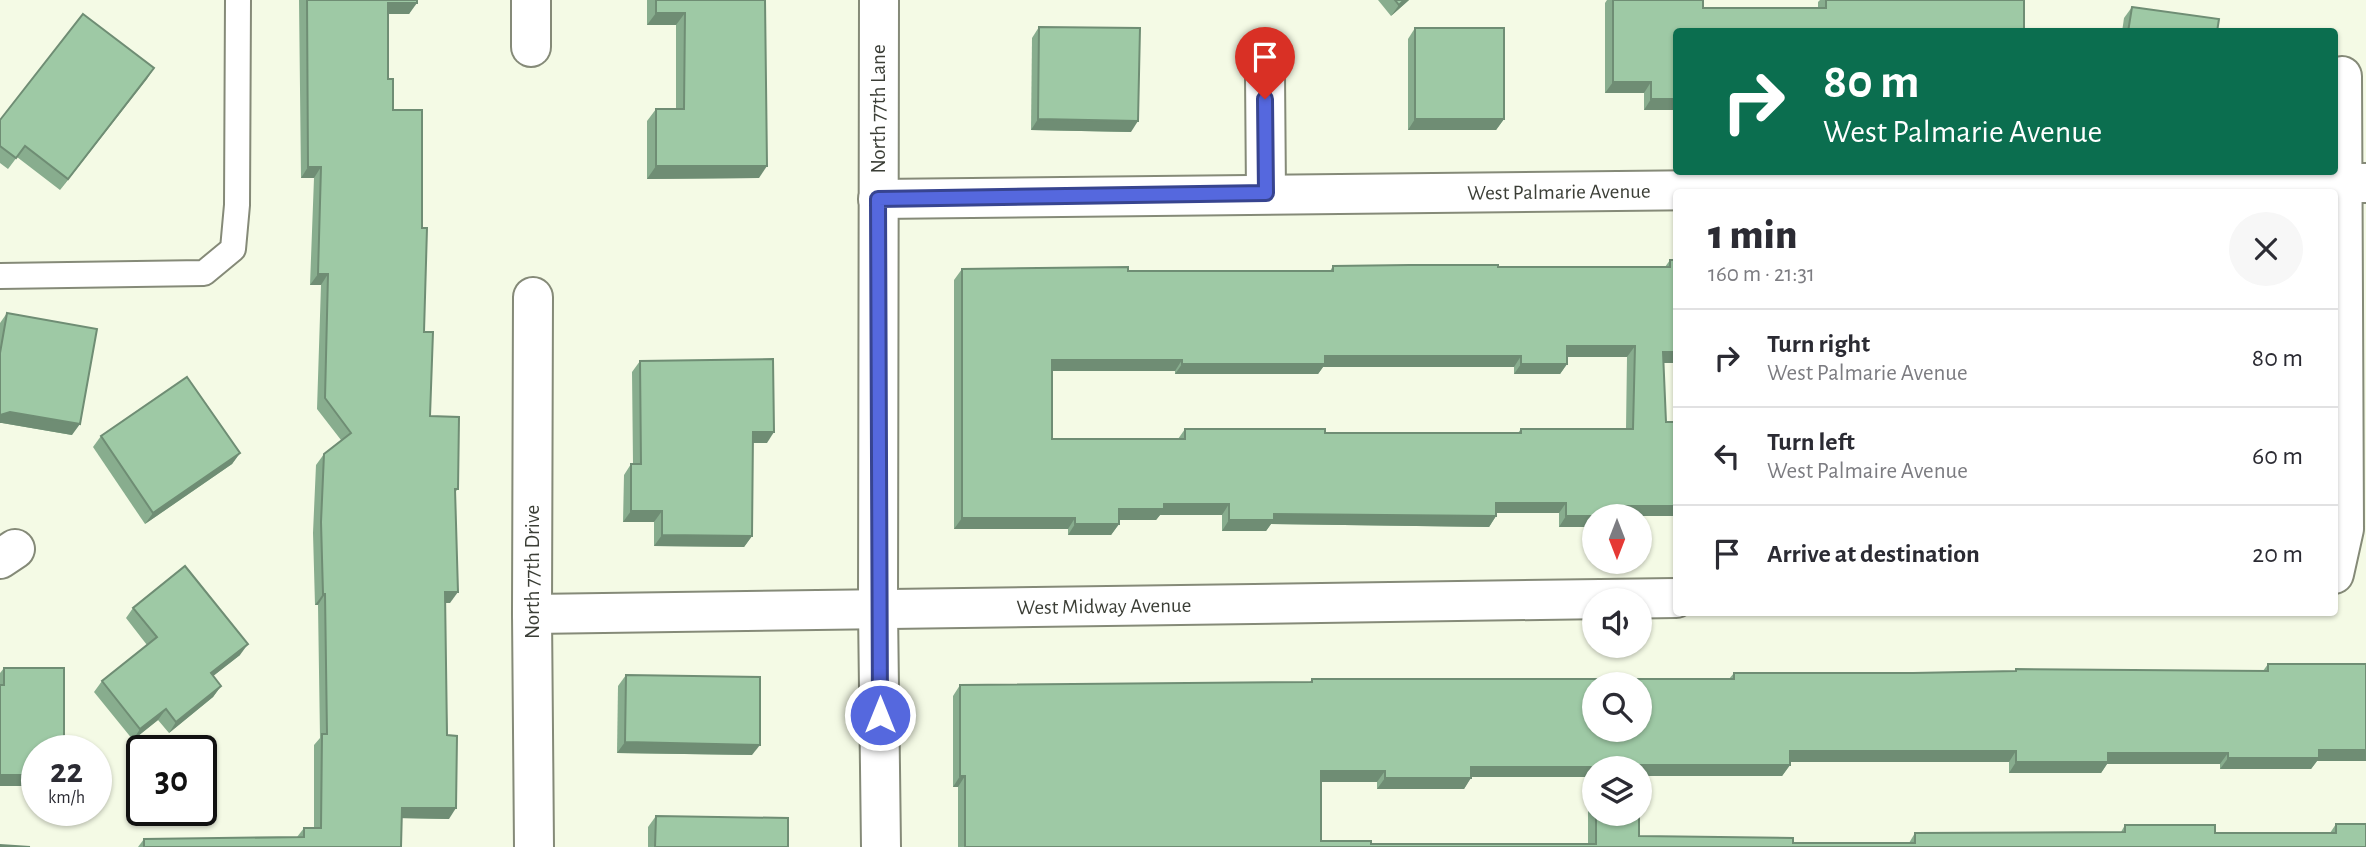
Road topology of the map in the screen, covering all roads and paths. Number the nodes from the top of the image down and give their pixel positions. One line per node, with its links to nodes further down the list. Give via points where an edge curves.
1 (239, 0): 12 (lane, via 233,249 204,274)
2 (531, 0): 4 (street)
3 (879, 0): 11 (street, North 77th Lane)
4 (531, 47)
5 (1265, 75): 10 (street)
6 (2342, 76): 7 (street)
7 (2354, 183): 9 (street, West Palmarie Avenue); 14 (street, via 2344,529)
8 (1673, 189): 10 (street, West Palmarie Avenue)
9 (1701, 189)
10 (1266, 193): 11 (street, West Palmarie Avenue)
11 (878, 199): 16 (street, North 77th Lane)
12 (0, 276)
13 (533, 297): 17 (street, North 77th Drive)
14 (2338, 557)
15 (1673, 598): 16 (street, West Midway Avenue)
16 (878, 610): 17 (street, West Midway Avenue); 19 (street, North 77th Lane)
17 (532, 614): 18 (street, North 77th Drive)
18 (534, 847)
19 (881, 847)

